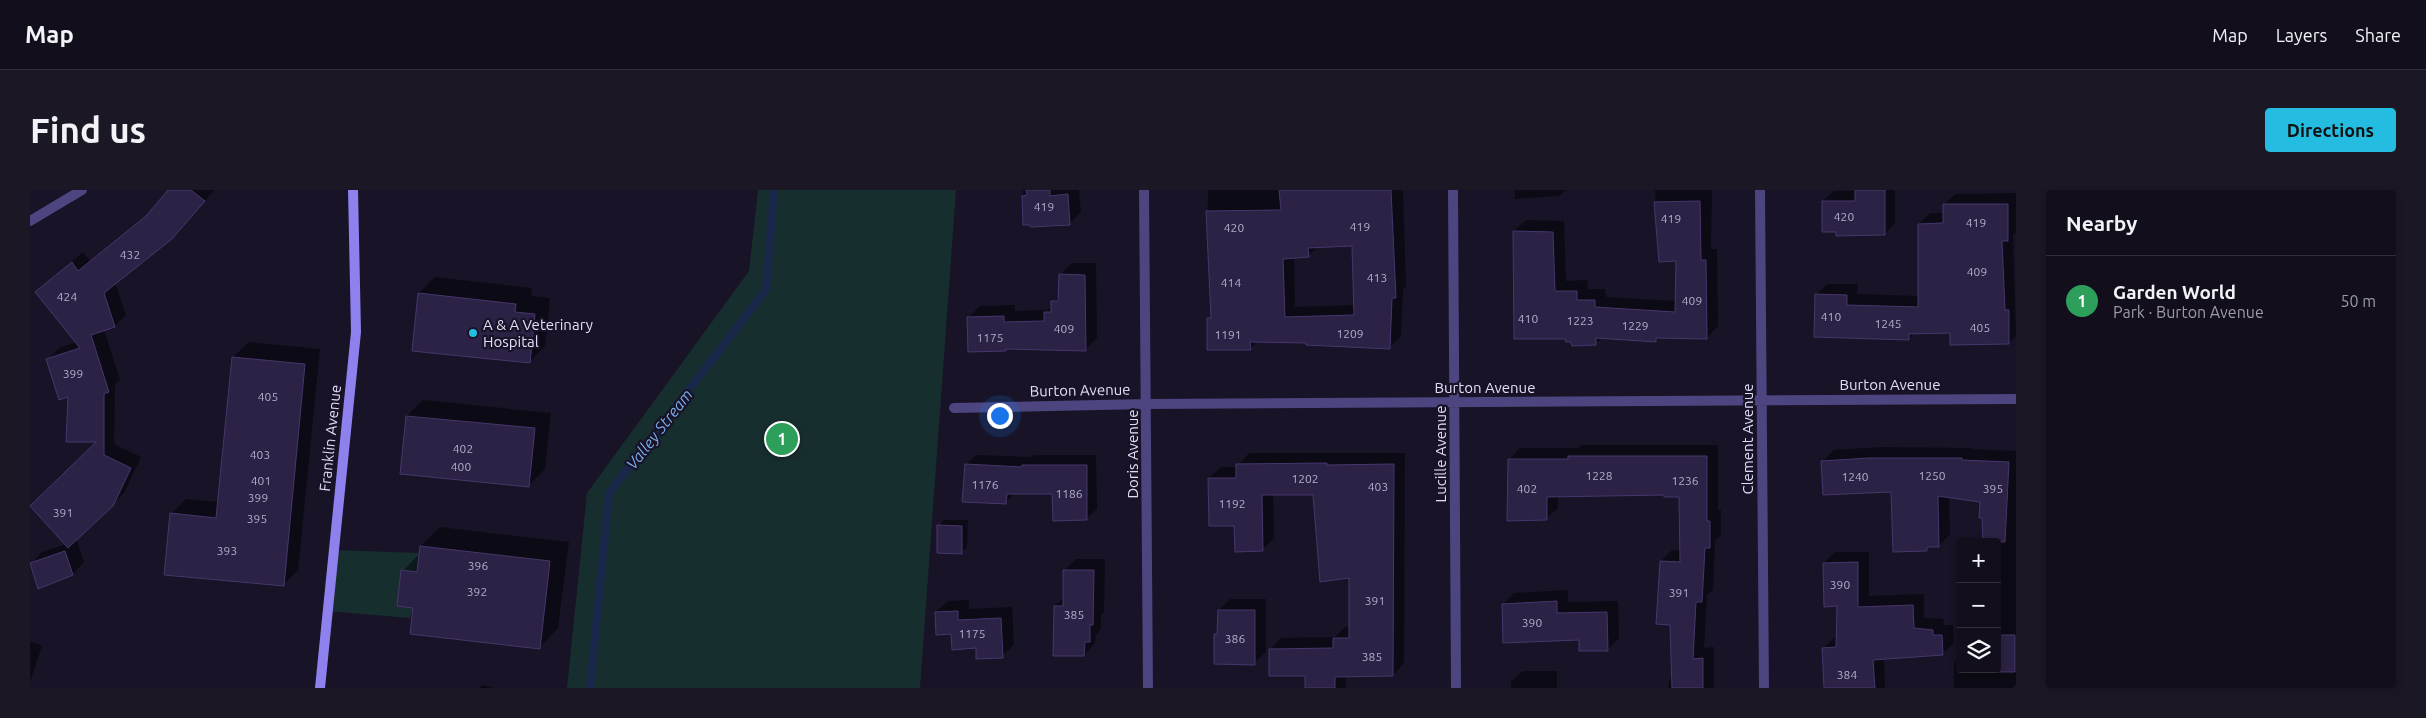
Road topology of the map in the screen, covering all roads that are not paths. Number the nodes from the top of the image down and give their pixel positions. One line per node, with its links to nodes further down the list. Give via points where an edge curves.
1 (82, 190): 6 (street)
2 (352, 190): 12 (main road, Franklin Avenue, via 356,332)
3 (1144, 190): 10 (street, Doris Avenue)
4 (1453, 190): 9 (street, Lucille Avenue)
5 (1760, 190): 8 (street, Clement Avenue)
6 (30, 221)
7 (2016, 399): 8 (street, Burton Avenue)
8 (1762, 400): 9 (street, Burton Avenue); 15 (street, Clement Avenue)
9 (1455, 402): 10 (street, Burton Avenue); 14 (street, Lucille Avenue)
10 (1147, 404): 11 (street, Burton Avenue); 13 (street, Doris Avenue)
11 (954, 408)
12 (320, 688)
13 (1148, 688)
14 (1456, 688)
15 (1764, 688)

